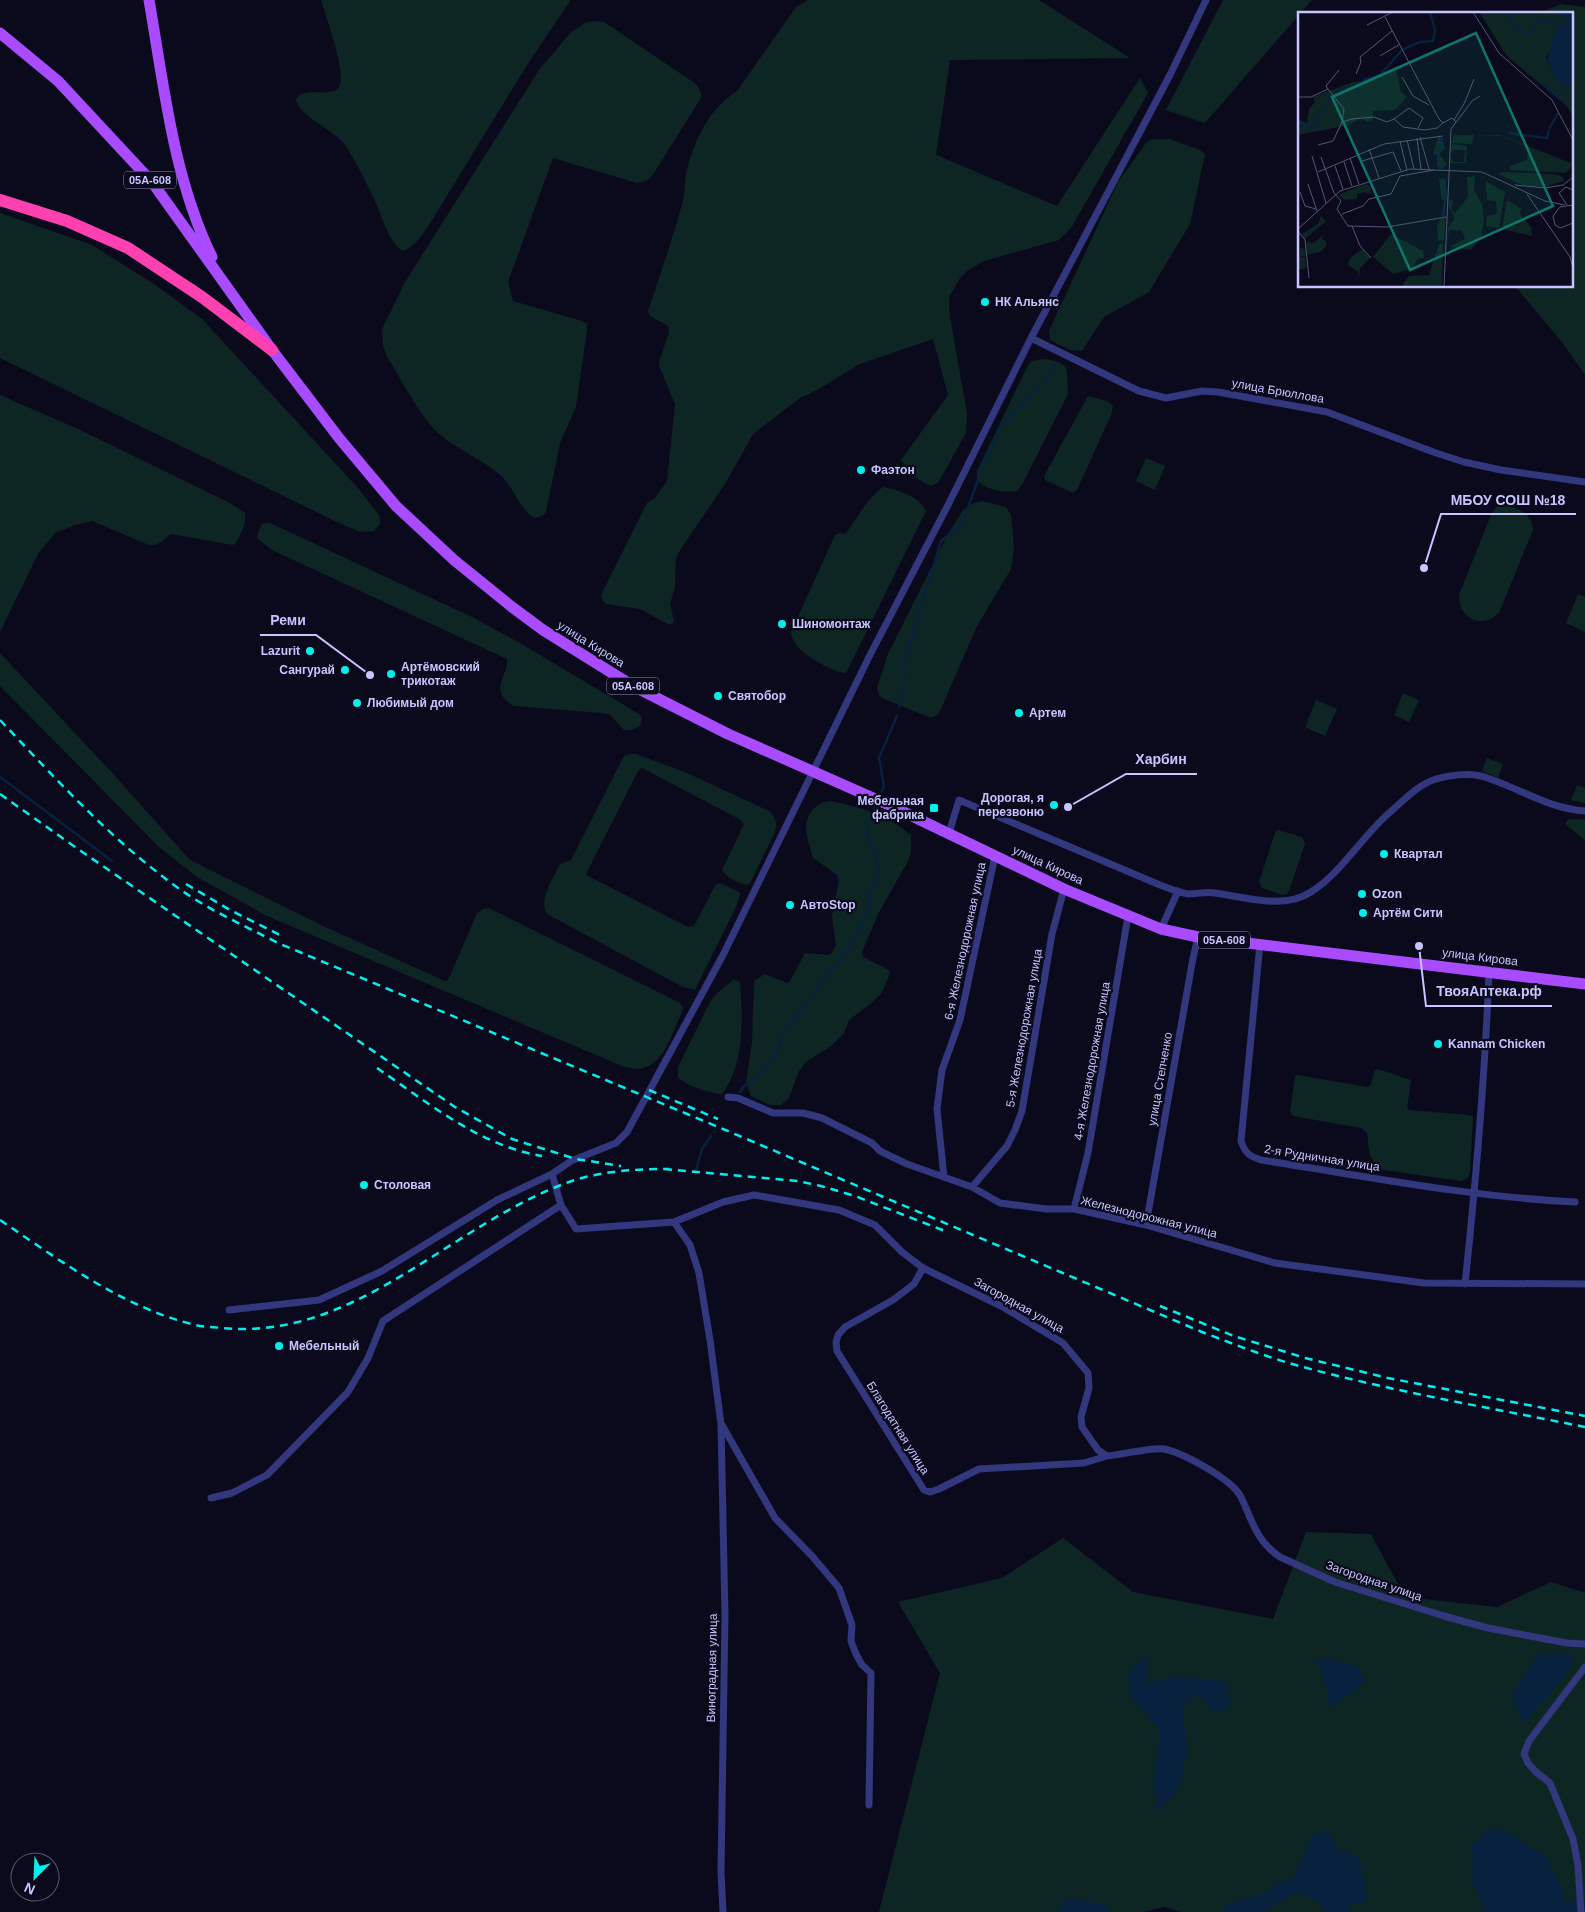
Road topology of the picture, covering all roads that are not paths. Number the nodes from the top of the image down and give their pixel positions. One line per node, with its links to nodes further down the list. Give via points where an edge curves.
1 (149, 0): 5 (main road, via 177,159 196,221)
2 (1206, 0): 6 (street, via 1170,75)
3 (0, 33): 5 (main road, 05А-608, via 58,81 152,182)
4 (0, 200): 7 (highway, via 67,221 128,248 202,297)
5 (229, 290): 7 (main road, 05А-608)
6 (1031, 338): 8 (street, улица Брюллова, via 1139,391 1158,397 1218,392 1314,408 1464,462); 9 (street)
7 (272, 350): 9 (main road, улица Кирова / 05А-608, via 396,506 454,560 543,630 633,686 728,734)
8 (1585, 482)
9 (814, 772): 11 (main road, улица Кирова / 05А-608); 22 (street, via 698,1003 627,1132 616,1143 571,1161)
10 (1585, 811): 14 (street, via 1564,808 1480,776 1438,778 1423,784 1384,818 1334,872 1312,892 1300,898 1287,902 1213,892 1188,894)
11 (948, 832): 12 (main road, улица Кирова / 05А-608); 14 (street, via 959,800)
12 (995, 856): 13 (main road, улица Кирова / 05А-608); 23 (street, 6-я Железнодорожная улица, via 960,1020 942,1070 937,1109)
13 (1064, 889): 15 (main road, улица Кирова / 05А-608); 24 (street, 5-я Железнодорожная улица, via 1052,934 1022,1110 1007,1146)
14 (1178, 891): 16 (street)
15 (1128, 916): 16 (main road, улица Кирова / 05А-608); 28 (street, 4-я Железнодорожная улица, via 1088,1153)
16 (1161, 929): 17 (main road, улица Кирова / 05А-608)
17 (1198, 937): 18 (main road, улица Кирова / 05А-608); 30 (street, улица Степченко)
18 (1260, 944): 19 (main road, улица Кирова / 05А-608); 25 (street, 2-я Рудничная улица, via 1241,1141 1249,1156)
19 (1489, 972): 20 (main road, улица Кирова / 05А-608); 25 (street)
20 (1585, 984)
21 (728, 1097): 23 (street, Железнодорожная улица, via 773,1113 822,1118 900,1161)
22 (552, 1174): 27 (street); 34 (street, via 497,1200 382,1271 319,1300)
23 (944, 1177): 24 (street, Железнодорожная улица)
24 (972, 1187): 28 (street, Железнодорожная улица, via 1000,1203)
25 (1475, 1193): 26 (street, 2-я Рудничная улица); 32 (street)
26 (1575, 1202)
27 (562, 1204): 29 (street, via 576,1229); 37 (street, via 383,1321 368,1358 348,1392 266,1475 232,1494)
28 (1074, 1210): 30 (street, Железнодорожная улица)
29 (674, 1222): 31 (street, Загородная улица, via 723,1202 754,1195 801,1202 839,1210 875,1225); 35 (street, Виноградная улица, via 690,1245 699,1273)
30 (1146, 1225): 32 (street, Железнодорожная улица, via 1275,1262 1424,1283)
31 (924, 1268): 36 (street, Загородная улица, via 1001,1306 1063,1342 1088,1373 1089,1388 1081,1417 1082,1427 1098,1450); 36 (street, Благодатная улица, via 914,1284 845,1327 836,1342 837,1351 924,1490 939,1490 979,1469 1084,1463)
32 (1465, 1284): 33 (street, Железнодорожная улица)
33 (1585, 1284)
34 (229, 1310)
35 (721, 1424): 40 (street, Виноградная улица, via 775,1518 839,1588 852,1625 856,1654 871,1673); 41 (street, Виноградная улица, via 725,1615)
36 (1107, 1456): 38 (street, Загородная улица, via 1163,1449 1222,1477 1237,1491 1258,1534 1272,1552 1335,1582 1488,1628)
37 (212, 1498)
38 (1585, 1644)
39 (1585, 1667): 42 (street, via 1529,1741 1524,1754 1536,1772 1550,1783 1573,1839)
40 (869, 1805)
41 (723, 1912)
42 (1582, 1912)

